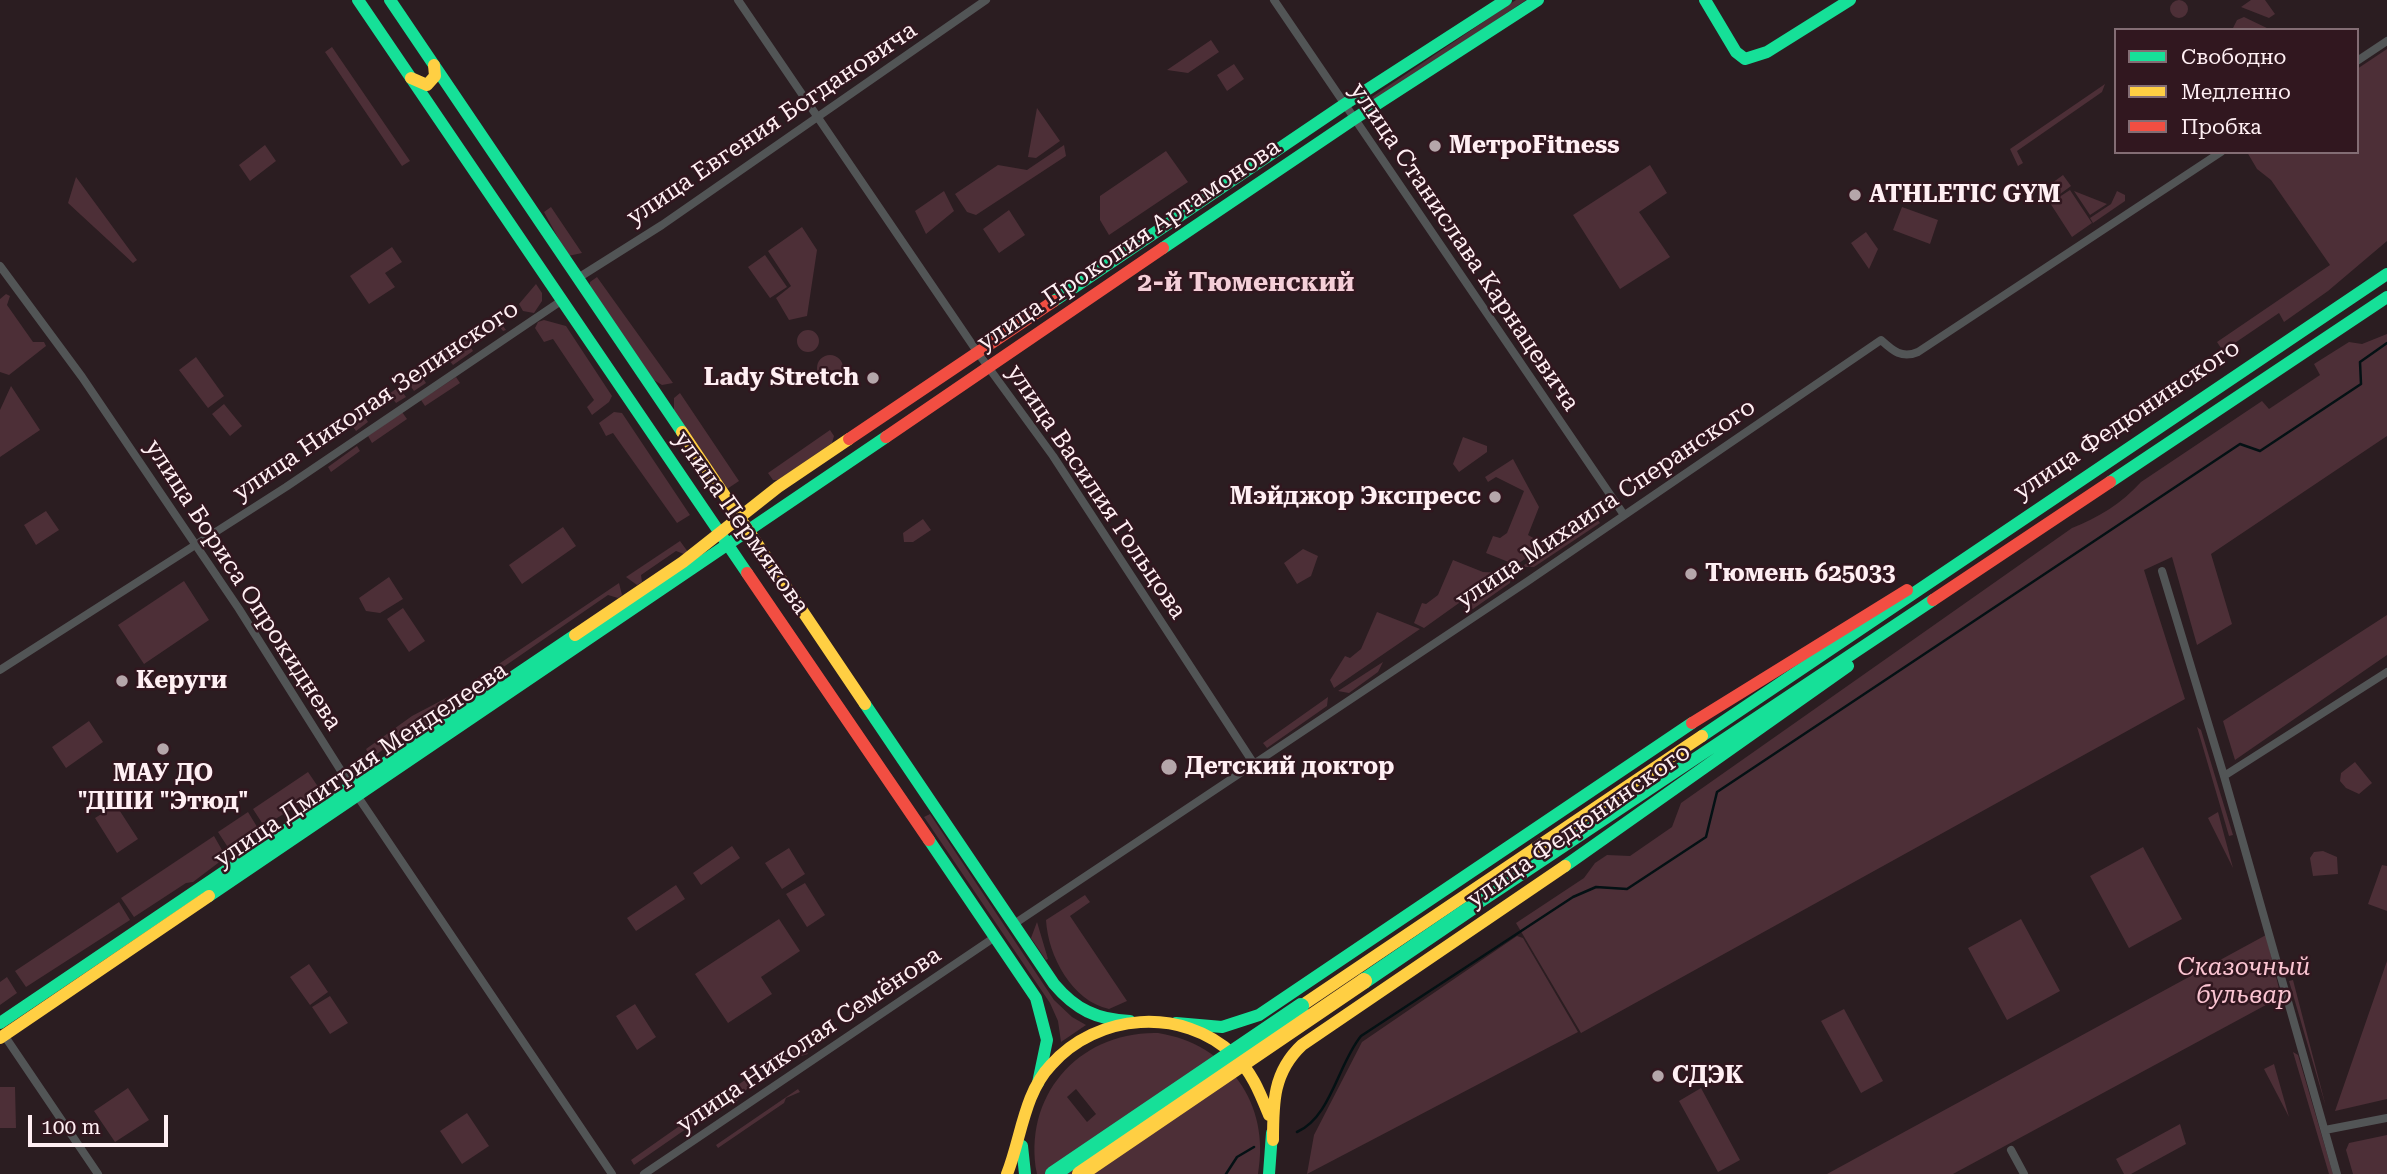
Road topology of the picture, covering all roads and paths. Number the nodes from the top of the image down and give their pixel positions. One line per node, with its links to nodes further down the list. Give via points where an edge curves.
1 (358, 0): 13 (main road, улица Пермякова)
2 (390, 0): 12 (main road, улица Пермякова)
3 (738, 0): 17 (street, улица Василия Гольцова)
4 (986, 0): 17 (street, улица Евгения Богдановича)
5 (1274, 0): 15 (street, улица Станислава Карнацевича)
6 (1506, 0): 15 (main road, улица Прокопия Артамонова)
7 (1538, 0): 18 (main road, улица Прокопия Артамонова)
8 (1705, 0): 9 (main road, via 1736,52 1745,59 1767,52)
9 (1850, 0)
10 (2387, 41): 11 (street)
11 (2359, 60)
12 (434, 65): 13 (main road, via 432,82 419,84); 14 (main road, улица Пермякова)
13 (411, 78): 16 (main road, улица Пермякова)
14 (451, 89): 16 (main road, via 434,88); 23 (main road, улица Пермякова)
15 (1345, 104): 18 (street, улица Станислава Карнацевича); 29 (main road, улица Прокопия Артамонова)
16 (429, 105): 25 (main road, улица Пермякова)
17 (817, 117): 23 (street, улица Евгения Богдановича); 29 (street, улица Василия Гольцова)
18 (1354, 118): 30 (main road, улица Прокопия Артамонова); 31 (street, улица Станислава Карнацевича)
19 (2218, 154): 31 (street, улица Михаила Сперанского, via 1918,352 1899,354 1881,340)
20 (2387, 265): 27 (main road, улица Федюнинского)
21 (0, 266): 34 (street, улица Бориса Опрокиднева, via 82,377)
22 (2387, 274): 27 (main road, улица Федюнинского)
23 (578, 278): 32 (main road, улица Пермякова)
24 (2387, 297): 28 (main road, улица Федюнинского)
25 (561, 301): 33 (main road, улица Пермякова); 34 (street, улица Николая Зелинского)
26 (2387, 304): 28 (main road, улица Федюнинского)
27 (2328, 314): 35 (main road, улица Федюнинского)
28 (2340, 329): 37 (main road, улица Федюнинского)
29 (978, 353): 30 (street, улица Василия Гольцова); 32 (main road, улица Прокопия Артамонова)
30 (989, 369): 32 (main road, улица Прокопия Артамонова); 40 (street, улица Василия Гольцова, via 1052,456)
31 (1624, 515): 40 (street, улица Михаила Сперанского)
32 (743, 523): 33 (main road, улица Дмитрия Менделеева); 44 (main road, улица Пермякова)
33 (724, 536): 42 (main road, улица Дмитрия Менделеева); 45 (main road, улица Пермякова)
34 (194, 544): 38 (street, улица Николая Зелинского); 42 (street, улица Бориса Опрокиднева)
35 (1952, 565): 43 (main road, улица Федюнинского); 47 (main road, улица Федюнинского, via 1862,615 1621,768 1259,1015 1222,1027)
36 (2162, 571): 41 (street)
37 (1965, 579): 43 (main road, улица Федюнинского); 53 (main road, улица Федюнинского, via 1648,809 1302,1045 1276,1076)
38 (0, 670)
39 (2387, 672): 41 (street)
40 (1254, 764): 44 (street, улица Михаила Сперанского)
41 (2224, 776): 52 (street)
42 (354, 790): 48 (main road, улица Дмитрия Менделеева); 56 (street, улица Бориса Опрокиднева)
43 (1470, 900): 60 (main road, bridge); 61 (main road, bridge)
44 (1014, 924): 46 (main road, улица Пермякова, via 1070,1003 1096,1018)
45 (995, 937): 49 (main road, улица Пермякова, via 1036,998 1045,1020 1049,1050); 57 (street, улица Николая Семёнова)
46 (1130, 1021): 47 (main road, улица Федюнинского); 49 (main road, via 1077,1041)
47 (1176, 1023): 53 (main road, via 1215,1039 1244,1064 1263,1096)
48 (1, 1032): 55 (street)
49 (1038, 1083): 51 (main road, улица Пермякова)
50 (2387, 1118): 52 (street)
51 (1023, 1124): 58 (main road, улица Пермякова); 59 (main road)
52 (2325, 1130): 64 (street)
53 (1273, 1140): 62 (main road)
54 (2011, 1150): 63 (street)
55 (98, 1174)
56 (612, 1174)
57 (644, 1174)
58 (1007, 1174)
59 (1025, 1174)
60 (1053, 1174)
61 (1080, 1174)
62 (1269, 1174)
63 (2024, 1174)
64 (2337, 1174)

